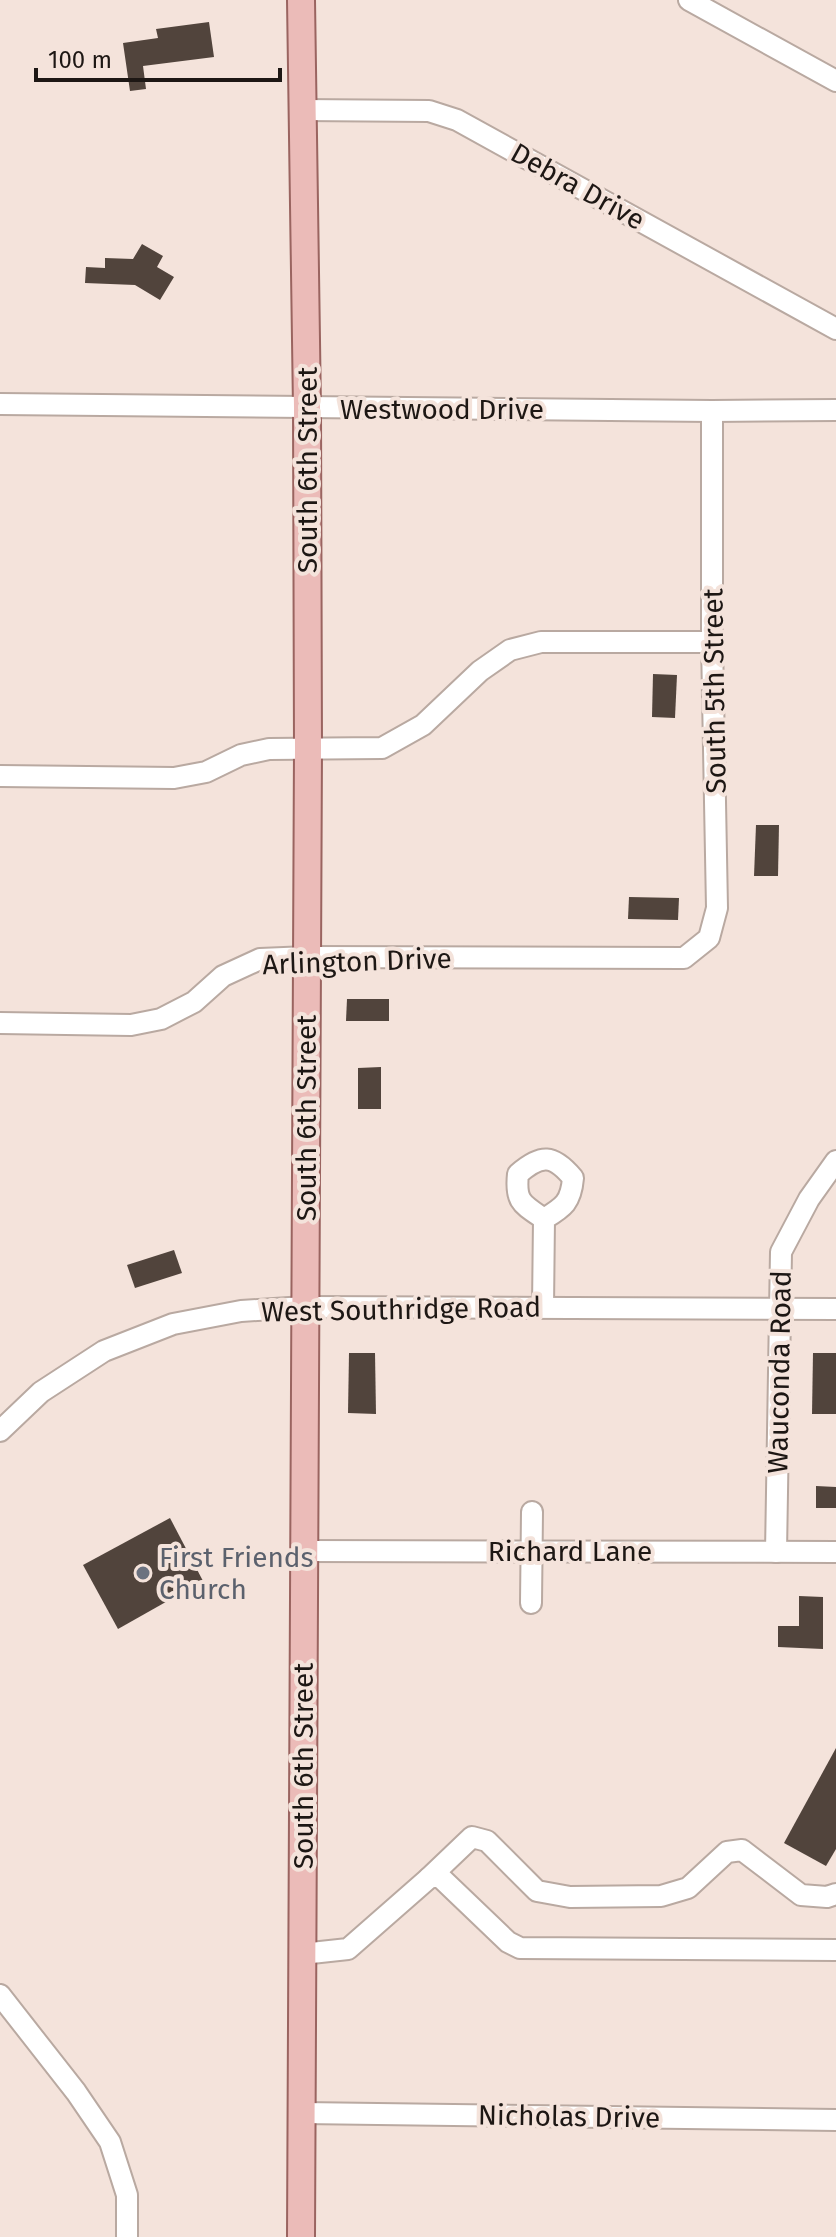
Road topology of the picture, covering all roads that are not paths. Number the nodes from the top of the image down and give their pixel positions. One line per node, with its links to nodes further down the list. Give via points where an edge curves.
1 (301, 0): 4 (main road, South 6th Street)
2 (689, 0): 3 (street)
3 (836, 81)
4 (302, 110): 5 (street, Debra Drive, via 429,111 457,120); 7 (main road, South 6th Street)
5 (836, 329)
6 (0, 404): 7 (street, Westwood Drive)
7 (307, 408): 9 (street, Westwood Drive); 11 (main road, South 6th Street)
8 (836, 410): 9 (street, Westwood Drive)
9 (712, 411): 10 (street, South 5th Street)
10 (712, 642): 11 (street, via 541,642 510,650 423,725 382,748); 14 (street, South 5th Street, via 717,908 709,938)
11 (308, 749): 12 (street, via 241,755 206,772 174,778); 13 (main road, South 6th Street)
12 (0, 776)
13 (308, 957): 14 (street, Arlington Drive); 15 (street, Arlington Drive, via 260,959 223,976 194,1002 161,1019 131,1025); 18 (main road, South 6th Street)
14 (684, 958)
15 (0, 1023)
16 (836, 1161): 20 (street, Wauconda Road, via 781,1252)
17 (544, 1219): 19 (street)
18 (305, 1307): 19 (street, West Southridge Road); 22 (street, West Southridge Road, via 241,1311 173,1324 104,1351 41,1392); 24 (main road, South 6th Street)
19 (543, 1307): 20 (street, West Southridge Road)
20 (780, 1309): 21 (street, West Southridge Road); 26 (street, Wauconda Road)
21 (836, 1309)
22 (0, 1431)
23 (532, 1512): 25 (street)
24 (304, 1551): 25 (street, Richard Lane); 32 (main road, South 6th Street)
25 (532, 1551): 26 (street, Richard Lane); 28 (street)
26 (776, 1552): 27 (street, Richard Lane)
27 (836, 1552)
28 (531, 1603)
29 (429, 1878): 30 (street, via 472,1837 487,1841 537,1891 570,1897 661,1896 688,1888 727,1852 742,1850 801,1895); 31 (street, via 439,1876 520,1948); 32 (street, via 348,1949)
30 (836, 1894)
31 (836, 1950)
32 (302, 1954): 34 (main road, South 6th Street)
33 (0, 1995): 36 (street, via 110,2142 127,2195)
34 (302, 2113): 35 (street, Nicholas Drive); 37 (main road, South 6th Street)
35 (836, 2120)
36 (127, 2237)
37 (301, 2237)

